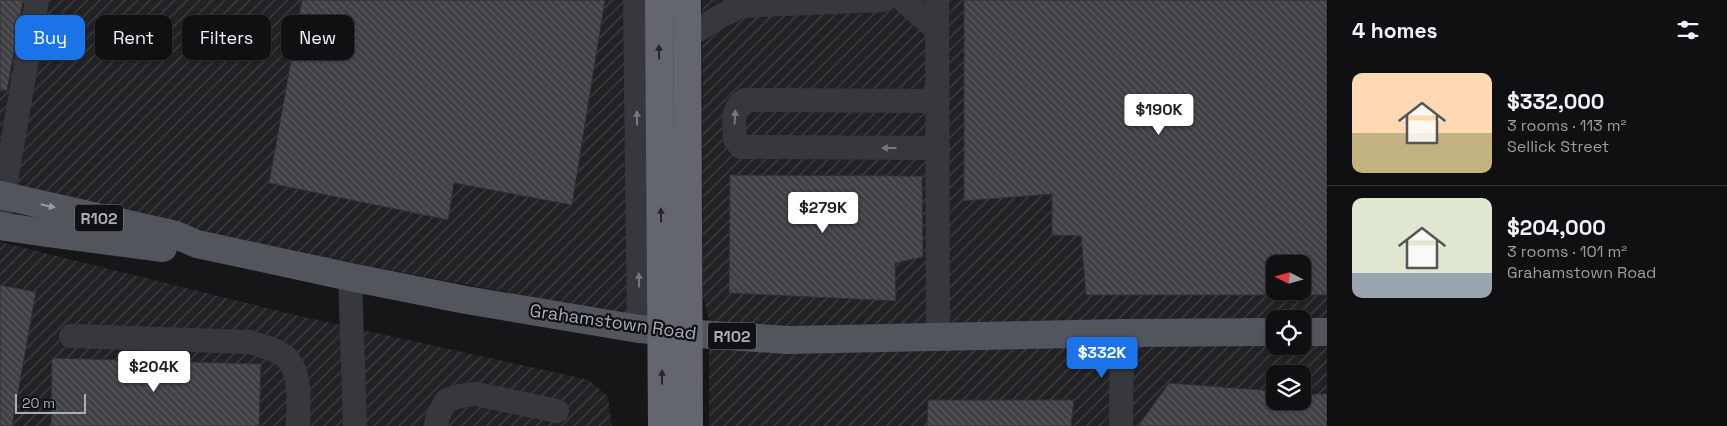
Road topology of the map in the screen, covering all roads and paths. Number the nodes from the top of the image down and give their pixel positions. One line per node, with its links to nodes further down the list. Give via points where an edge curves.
1 (37, 0): 13 (street)
2 (635, 0): 17 (street, one-way to 2)
3 (659, 0): 29 (highway, one-way to 3, bridge)
4 (687, 0): 30 (highway, bridge)
5 (698, 0): 10 (street)
6 (883, 0): 10 (street, via 741,6)
7 (903, 0): 9 (street)
8 (937, 0): 9 (street)
9 (937, 30): 11 (street)
10 (697, 31): 22 (street)
11 (938, 100): 12 (street); 12 (street, one-way to 11, via 741,147 735,140 735,111 745,100)
12 (938, 148): 24 (street)
13 (2, 202): 15 (main road, Grahamstown Road / R102, one-way to 15, via 176,235)
14 (0, 226): 15 (main road, Grahamstown Road / R102, via 175,249)
15 (197, 244): 16 (main road, Grahamstown Road / R102)
16 (350, 277): 17 (main road, Grahamstown Road / R102); 27 (street)
17 (639, 329): 22 (main road, Grahamstown Road / R102)
18 (1266, 332): 21 (main road, Grahamstown Road / R102)
19 (1311, 332): 20 (main road)
20 (1327, 332)
21 (1122, 333): 24 (main road, Grahamstown Road / R102); 31 (street)
22 (698, 334): 24 (main road, Grahamstown Road / R102, via 788,340)
23 (71, 336): 26 (street, via 250,342 272,348 285,356 295,372)
24 (938, 337)
25 (557, 411): 28 (street, via 476,394 447,400)
26 (298, 426)
27 (355, 426)
28 (436, 426)
29 (662, 426)
30 (689, 426)
31 (1121, 426)

